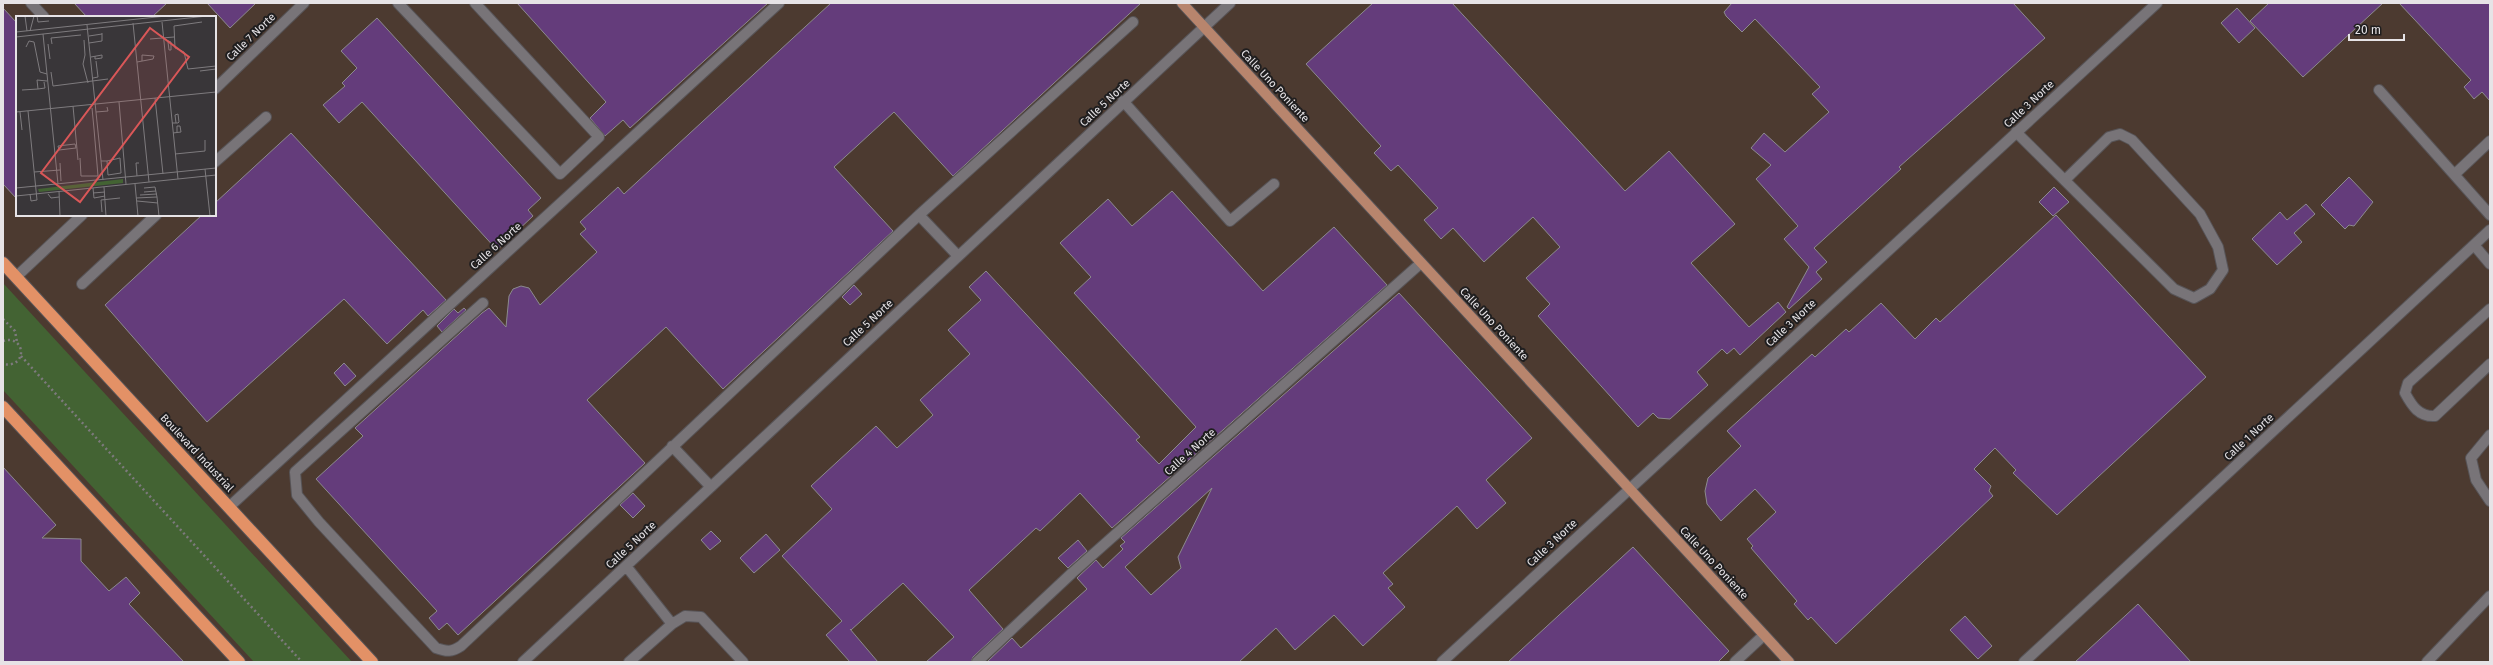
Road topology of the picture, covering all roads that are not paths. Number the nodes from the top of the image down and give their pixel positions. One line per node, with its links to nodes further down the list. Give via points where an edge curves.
1 (31, 3): 9 (street)
2 (304, 3): 12 (street, Calle 7 Norte)
3 (398, 3): 4 (street, via 560,174 599,137)
4 (474, 3)
5 (779, 3): 43 (street, Calle 6 Norte)
6 (1182, 3): 11 (main road, Calle Uno Poniente)
7 (1230, 3): 11 (street, Calle 5 Norte)
8 (2156, 3): 16 (street, Calle 3 Norte)
9 (43, 16)
10 (1133, 22): 22 (street)
11 (1204, 27): 14 (street, Calle 5 Norte); 30 (main road, Calle Uno Poniente)
12 (216, 88)
13 (2378, 90): 19 (street)
14 (1124, 102): 21 (street, via 1230,221); 28 (street, Calle 5 Norte)
15 (266, 117): 18 (street)
16 (2016, 132): 20 (street); 41 (street, Calle 3 Norte)
17 (2490, 141): 19 (street)
18 (216, 161)
19 (2455, 174): 23 (street)
20 (2065, 180): 20 (street, via 2174,289 2194,298 2210,289 2223,270 2218,247 2200,214 2132,140 2120,134 2109,137)
21 (1274, 184)
22 (919, 215): 28 (street); 39 (street)
23 (2490, 215)
24 (81, 216): 32 (street)
25 (155, 216): 33 (street)
26 (2490, 230): 27 (street, Calle 1 Norte)
27 (2474, 245): 31 (street); 57 (street, Calle 1 Norte)
28 (958, 256): 40 (street, Calle 5 Norte)
29 (3, 263): 32 (highway, Boulevard Industrial)
30 (1421, 263): 41 (main road, Calle Uno Poniente); 53 (street, Calle 4 Norte, via 1072,573)
31 (2490, 264)
32 (16, 277): 43 (highway, Boulevard Industrial)
33 (82, 284)
34 (483, 303): 39 (street, via 295,472 297,495 318,522 436,648 453,651 461,646)
35 (2490, 308): 36 (street, via 2408,383 2405,393 2412,407 2426,416 2436,416)
36 (2490, 364)
37 (3, 407): 48 (highway)
38 (2490, 435): 42 (street, via 2471,458 2476,480)
39 (672, 446): 40 (street)
40 (710, 487): 44 (street, Calle 5 Norte)
41 (1629, 488): 47 (main road, Calle Uno Poniente); 54 (street, Calle 3 Norte)
42 (2490, 501)
43 (229, 507): 49 (highway, Boulevard Industrial)
44 (626, 566): 46 (street); 50 (street, Calle 5 Norte)
45 (2490, 596): 58 (street)
46 (672, 624): 51 (street); 52 (street, via 685,616 701,617)
47 (1764, 635): 55 (street); 56 (main road, Calle Uno Poniente)
48 (239, 662)
49 (372, 662)
50 (523, 662)
51 (629, 662)
52 (743, 662)
53 (977, 662)
54 (1442, 662)
55 (1736, 662)
56 (1789, 662)
57 (2024, 662)
58 (2427, 662)

